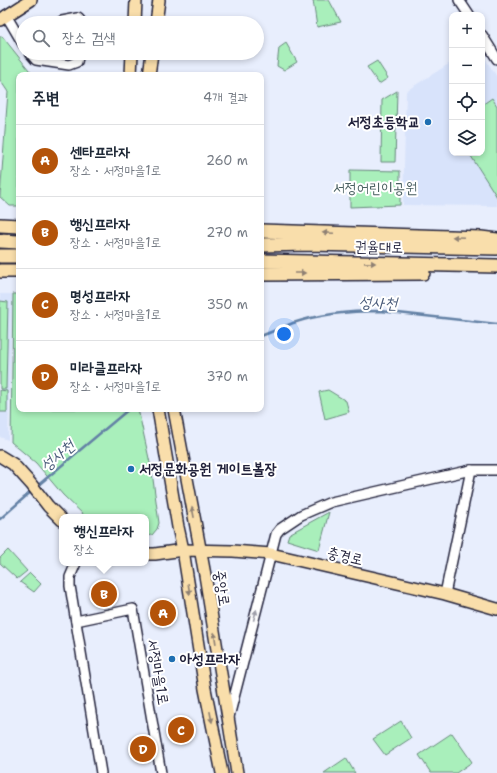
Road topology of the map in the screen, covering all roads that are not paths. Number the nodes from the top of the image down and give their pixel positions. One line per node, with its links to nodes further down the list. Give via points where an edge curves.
1 (31, 0): 8 (main road)
2 (136, 0): 6 (main road)
3 (159, 0): 7 (main road)
4 (459, 0): 5 (street)
5 (467, 12)
6 (135, 16)
7 (157, 16)
8 (3, 17): 9 (street)
9 (16, 35)
10 (485, 40): 11 (street)
11 (497, 58)
12 (36, 60): 13 (street, via 69,65)
13 (77, 60)
14 (132, 60): 16 (main road)
15 (151, 60): 17 (main road)
16 (131, 72)
17 (149, 72)
18 (0, 225): 19 (highway)
19 (16, 226)
20 (264, 231): 21 (highway, one-way to 20)
21 (497, 240)
22 (0, 241): 23 (highway)
23 (16, 242)
24 (264, 245): 25 (highway, 권율대로)
25 (497, 248)
26 (0, 256): 27 (highway)
27 (16, 256)
28 (264, 261): 29 (highway, 권율대로, one-way to 29)
29 (497, 266)
30 (0, 270): 31 (highway)
31 (16, 271)
32 (497, 272): 33 (highway, one-way to 32)
33 (264, 274)
34 (159, 412): 40 (main road)
35 (175, 412): 41 (main road, 중앙로, one-way to 35)
36 (0, 456): 39 (main road, via 13,464)
37 (471, 470): 38 (street); 43 (street, via 321,506 280,529 276,534); 45 (street)
38 (497, 470)
39 (59, 517)
40 (183, 550): 41 (main road, 충경로); 42 (main road, 충경로); 51 (main road, one-way to 51, via 205,689)
41 (200, 550): 43 (main road, 충경로); 48 (main road, 중앙로, one-way to 41)
42 (149, 554)
43 (271, 554): 45 (main road, 충경로); 48 (street, one-way to 43)
44 (75, 566): 47 (street, via 70,577 70,586)
45 (445, 594): 46 (main road, 충경로)
46 (497, 609)
47 (76, 621): 49 (street); 50 (street, 서정마을1로, via 133,610)
48 (228, 720): 52 (main road, 중앙로)
49 (101, 773)
50 (161, 773)
51 (222, 773)
52 (237, 773)

